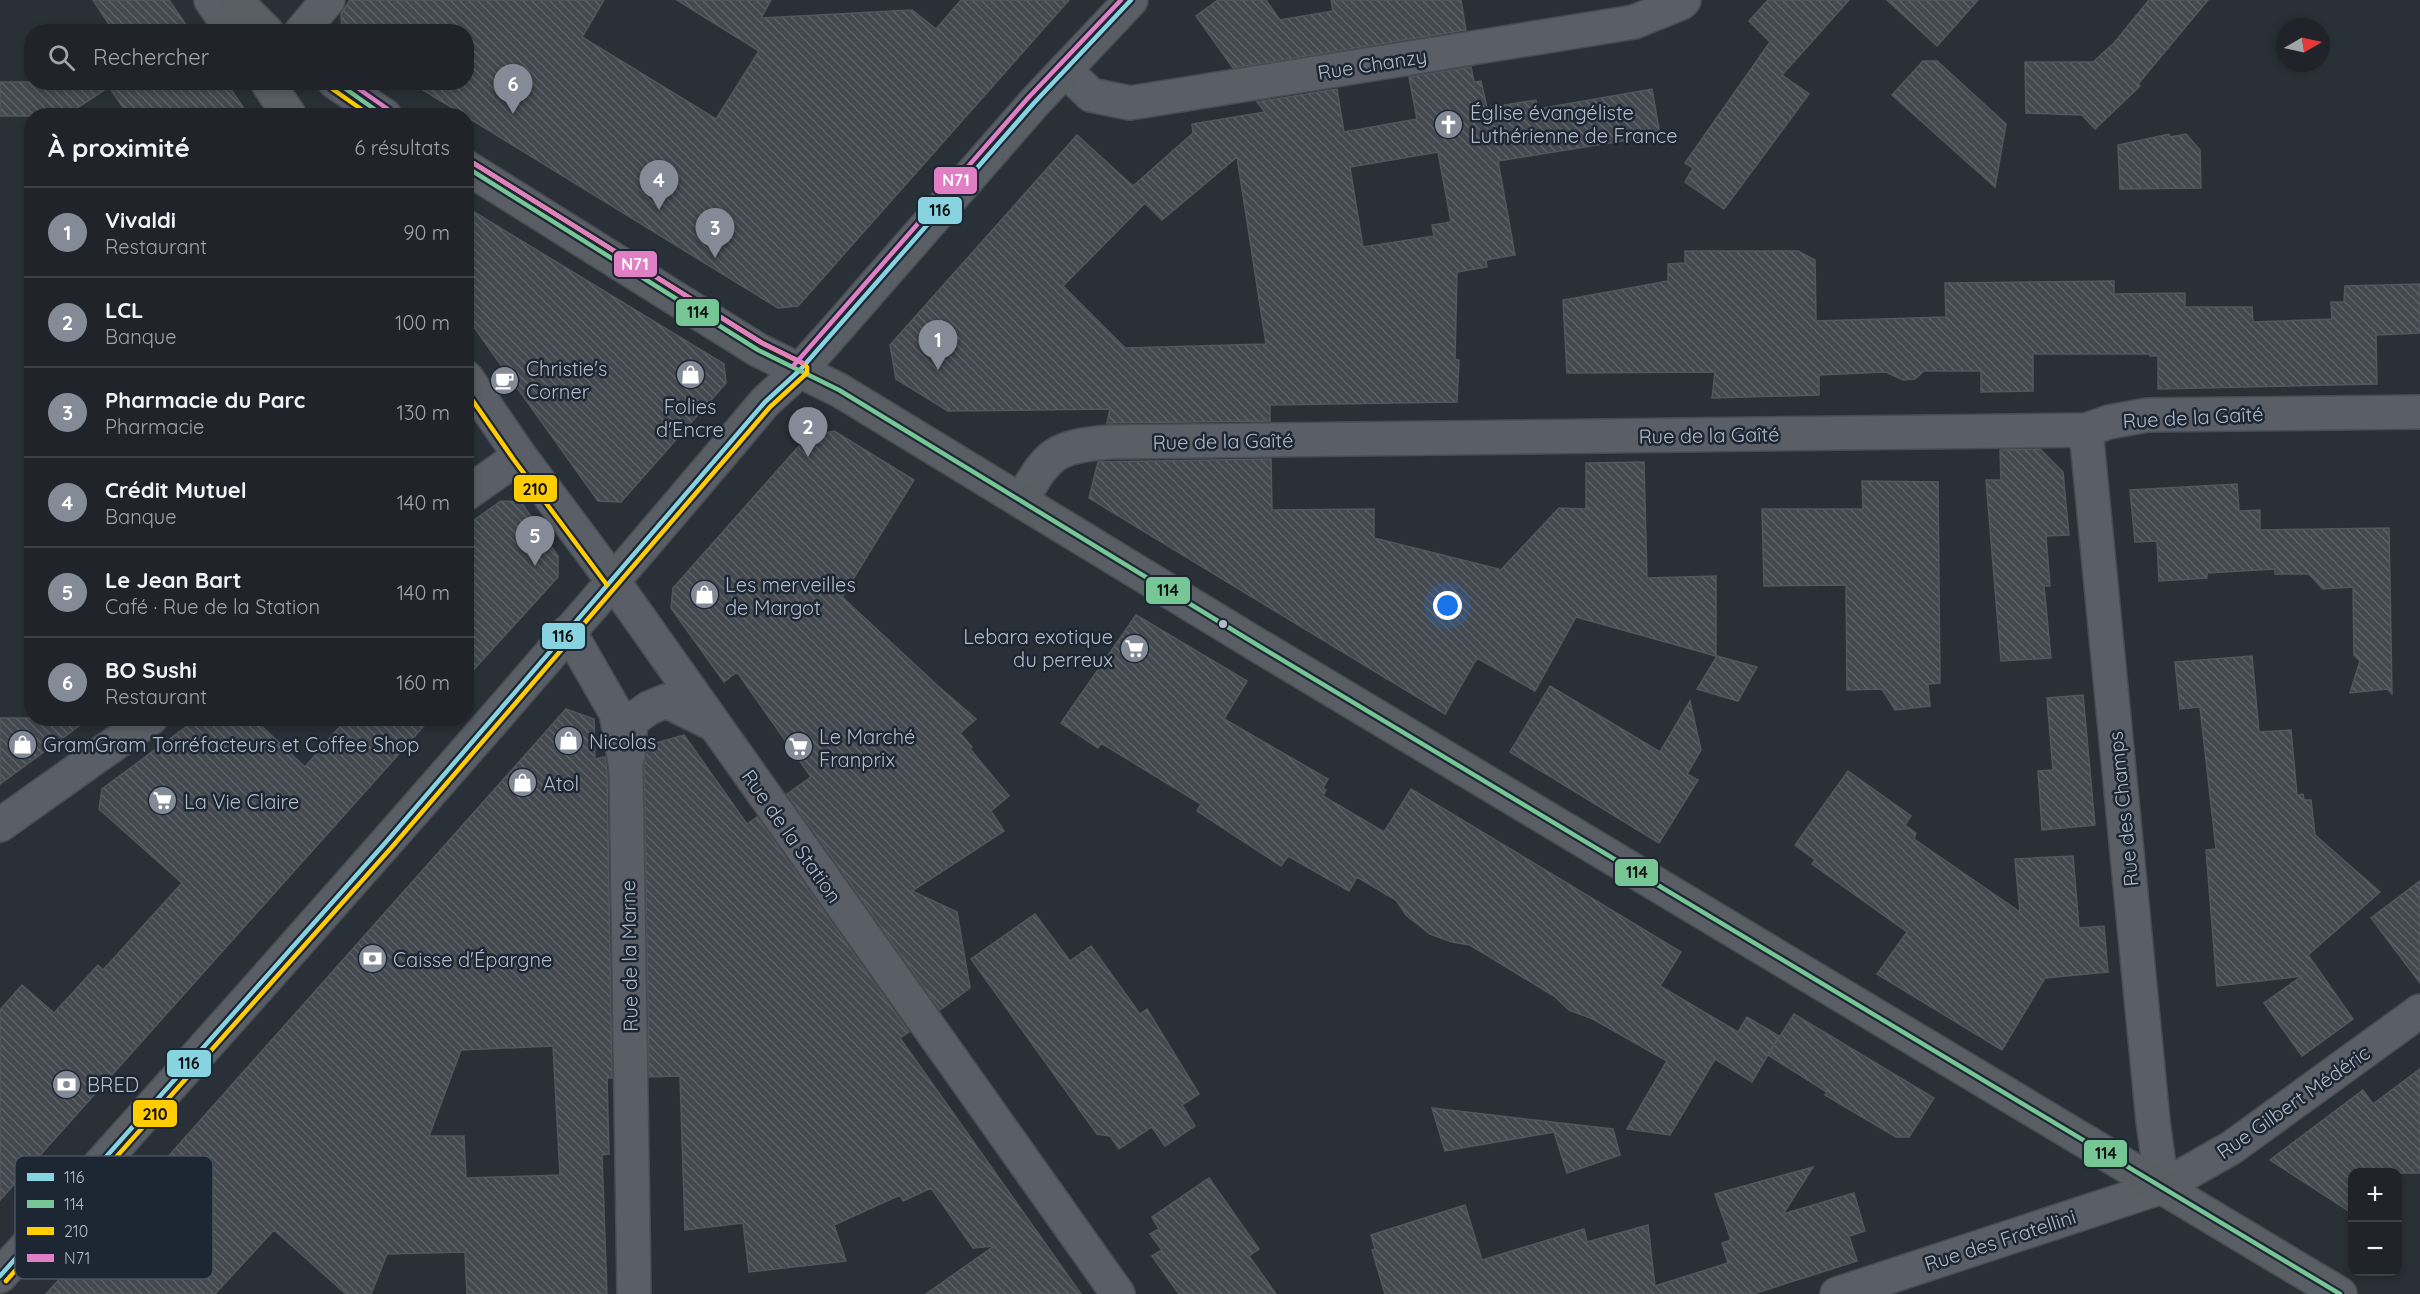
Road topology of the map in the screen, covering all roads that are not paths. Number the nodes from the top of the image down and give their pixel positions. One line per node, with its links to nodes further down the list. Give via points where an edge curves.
1 (212, 0): 6 (street)
2 (236, 0): 7 (street)
3 (328, 0): 8 (street)
4 (1131, 0): 9 (street)
5 (1684, 0): 9 (street, Rue Chanzy, via 1634,22 1130,103 1091,95)
6 (228, 24)
7 (259, 24)
8 (308, 24)
9 (1065, 70): 15 (street)
10 (272, 90): 12 (street)
11 (347, 90): 13 (street)
12 (285, 108)
13 (373, 108)
14 (474, 172): 15 (street, via 758,350)
15 (800, 370): 21 (street); 22 (street, via 765,402)
16 (474, 389): 19 (street, Rue de la Station)
17 (2420, 412): 18 (street, Rue de la Gaîté, via 2147,415)
18 (2086, 430): 21 (street, Rue de la Gaîté, via 1110,442 1068,449 1052,456 1041,466); 30 (street, Rue des Champs)
19 (520, 456): 20 (street); 22 (street, Rue de la Station)
20 (474, 488)
21 (1022, 501): 30 (street)
22 (613, 581): 23 (street); 24 (street, Rue de la Station)
23 (569, 631): 26 (street, Rue de la Marne, via 615,713); 29 (street)
24 (712, 723): 26 (street, via 666,701 649,708 630,721); 34 (street, Rue de la Station)
25 (140, 726): 27 (street)
26 (626, 768): 33 (street, Rue de la Marne)
27 (0, 825)
28 (2420, 1011): 30 (street, Rue Gilbert Médéric, via 2231,1148)
29 (107, 1156)
30 (2162, 1187): 35 (street, Rue des Fratellini); 36 (street)
31 (15, 1259): 32 (street)
32 (0, 1276)
33 (634, 1294)
34 (1118, 1294)
35 (1837, 1294)
36 (2340, 1294)

